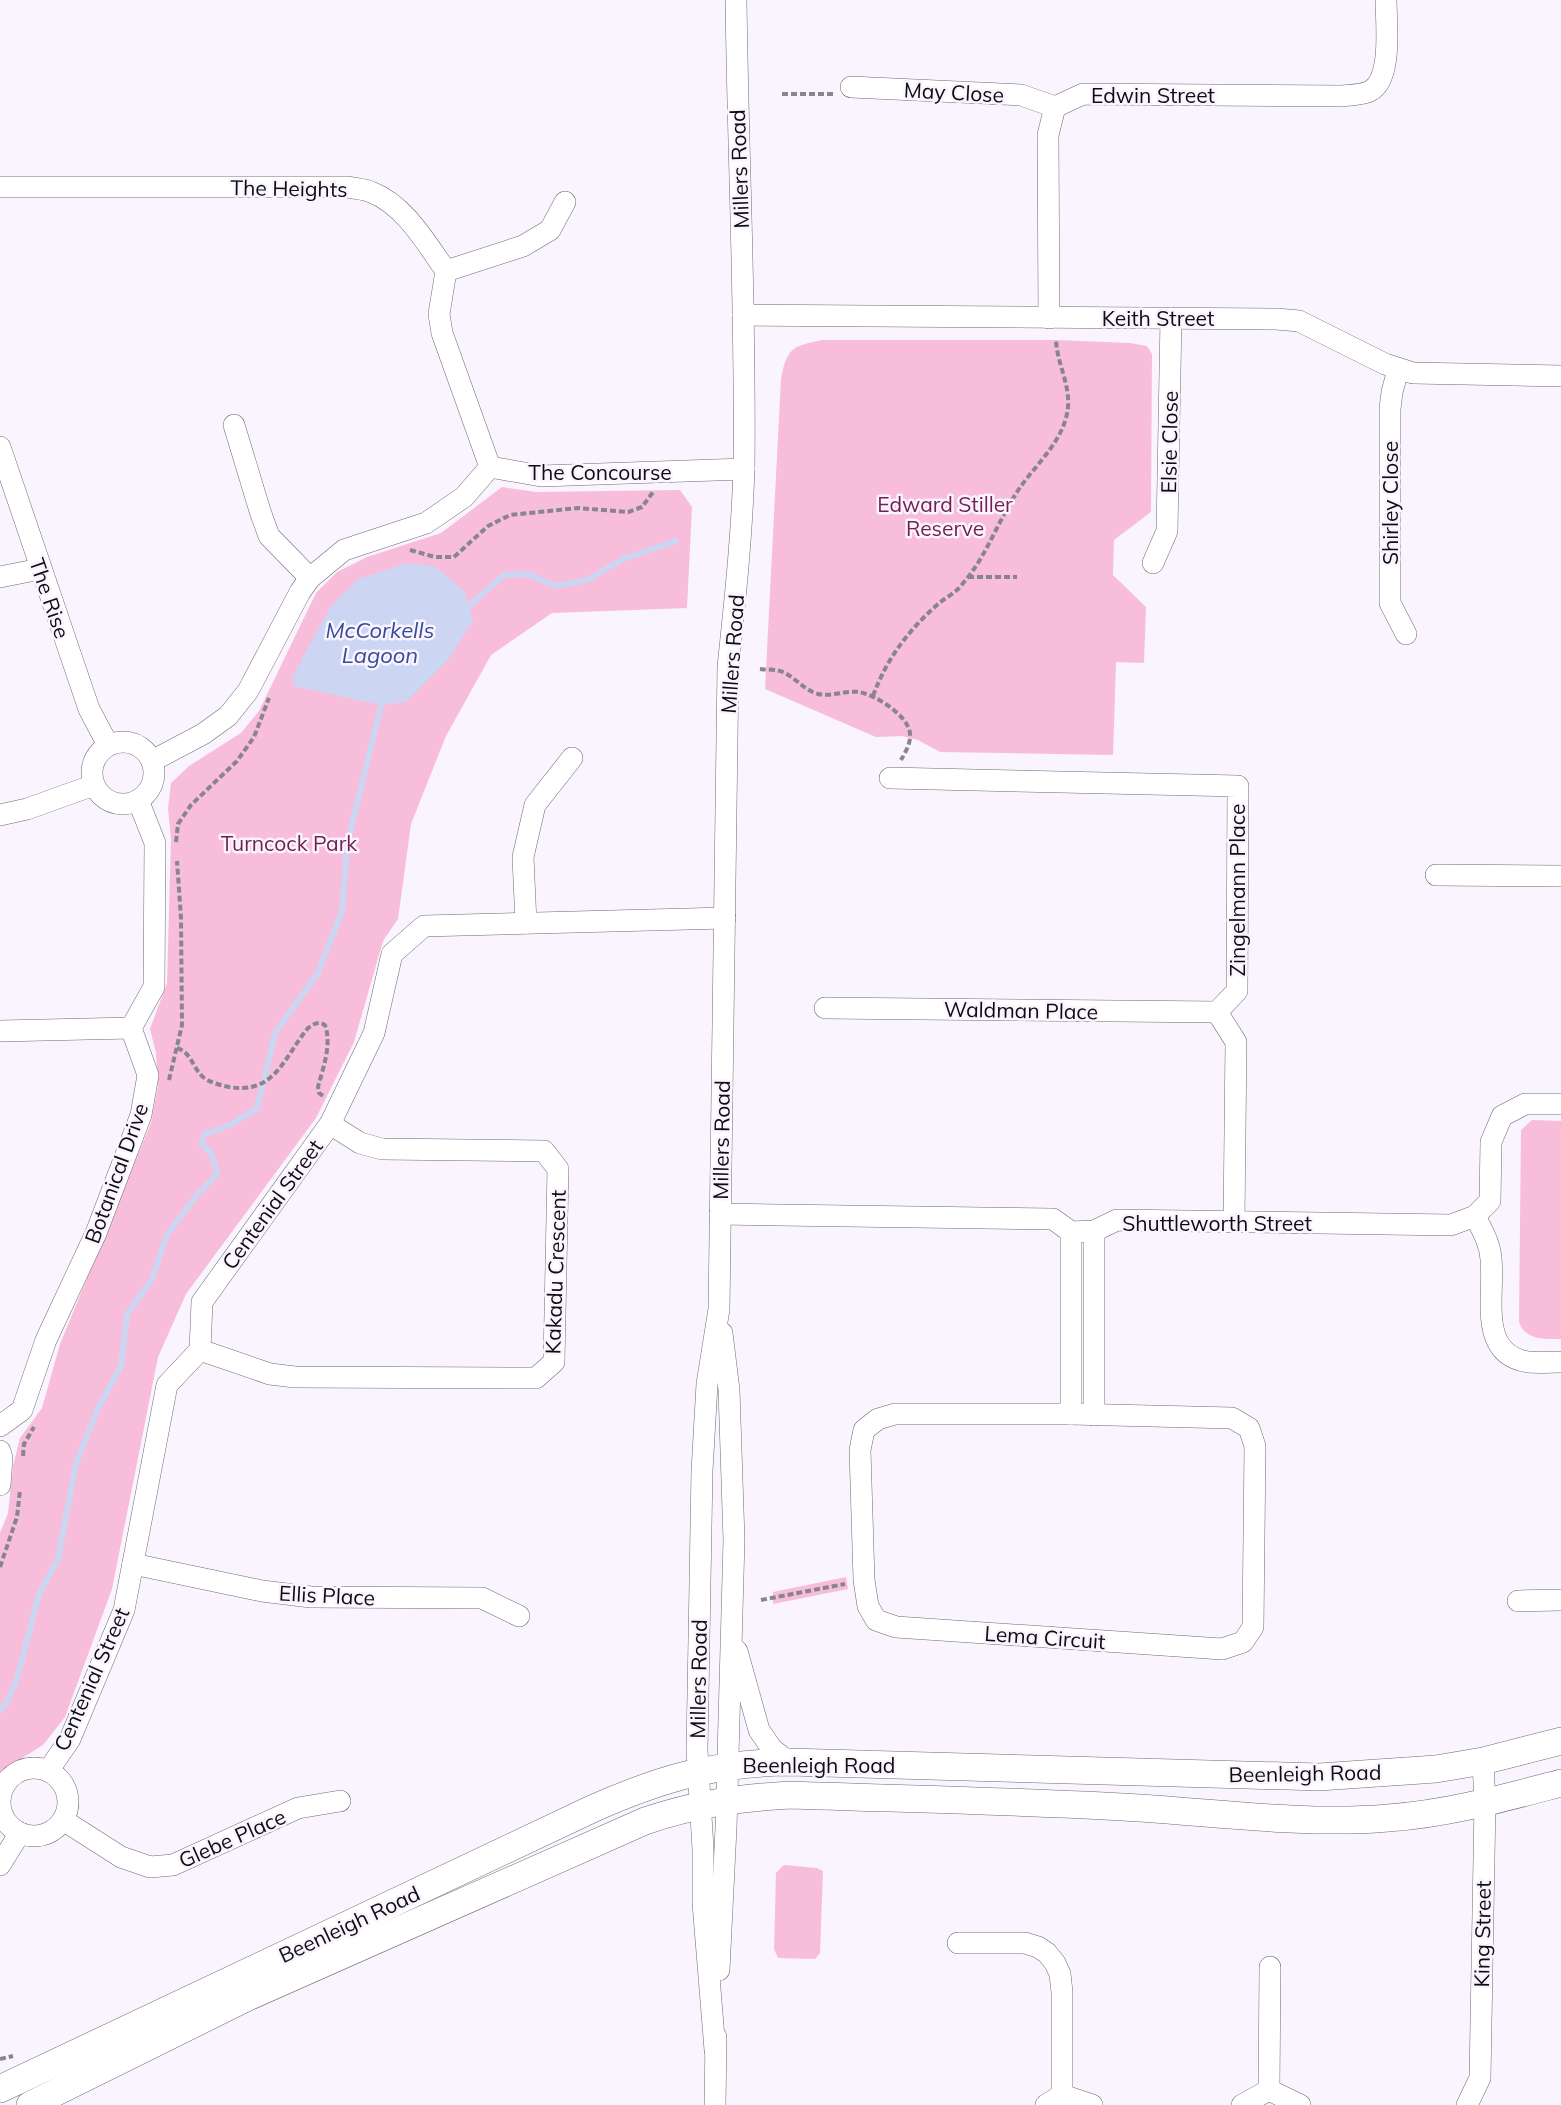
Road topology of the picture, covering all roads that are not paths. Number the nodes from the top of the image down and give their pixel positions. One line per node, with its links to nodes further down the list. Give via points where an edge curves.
1 (736, 0): 8 (street, Millers Road)
2 (1386, 0): 4 (street, Edwin Street, via 1386,65 1380,81 1370,91 1342,96 1083,94)
3 (850, 87): 4 (street, May Close, via 1021,95)
4 (1055, 107): 9 (street, via 1048,135)
5 (0, 187): 7 (street, The Heights, via 348,187 389,201 421,235)
6 (565, 202): 7 (street, via 550,230 523,246)
7 (446, 271): 15 (street, via 439,314 442,333)
8 (743, 315): 9 (street, Keith Street); 16 (street, Millers Road)
9 (1049, 318): 10 (street, Keith Street)
10 (1171, 318): 11 (street, Keith Street, via 1299,321); 17 (street, Elsie Close, via 1167,531)
11 (1398, 370): 12 (street, Keith Street); 21 (street, Shirley Close, via 1390,409 1390,603)
12 (1561, 376)
13 (234, 425): 20 (street, via 269,536)
14 (0, 447): 18 (street, The Rise)
15 (490, 467): 16 (street, The Concourse, via 541,476); 20 (street, via 464,497 426,523 344,550)
16 (744, 469): 31 (street, Millers Road, via 728,667)
17 (1153, 563)
18 (40, 569): 19 (street); 22 (street, The Rise, via 89,709)
19 (0, 577)
20 (310, 578): 24 (street, via 248,691 228,716)
21 (1406, 634)
22 (108, 745): 24 (street, via 133,743); 26 (street, via 93,762)
23 (572, 758): 32 (street, via 535,805 523,857)
24 (152, 761): 27 (street, via 153,783)
25 (890, 778): 34 (street, Zingelmann Place, via 1238,786 1237,991)
26 (94, 785): 27 (street, via 103,797 116,804); 28 (street)
27 (138, 800): 35 (street, via 156,843 154,987)
28 (0, 815)
29 (1436, 875): 30 (street)
30 (1561, 876)
31 (724, 918): 32 (street, Centenial Street); 39 (street, Millers Road)
32 (526, 923): 38 (street, Centenial Street, via 424,926 392,954 374,1033)
33 (825, 1008): 34 (street, Waldman Place)
34 (1217, 1012): 41 (street, via 1236,1042)
35 (131, 1028): 36 (street); 49 (street, Botanical Drive, via 148,1075 141,1115 96,1233 46,1340 22,1410)
36 (0, 1031)
37 (1561, 1104): 40 (street, via 1525,1104 1502,1116 1491,1142 1490,1201)
38 (330, 1124): 45 (street, Centenial Street, via 202,1302); 45 (street, Kakadu Crescent, via 360,1143 382,1149 544,1151 558,1169 554,1362 536,1378 295,1377 270,1374)
39 (720, 1214): 43 (street, Shuttleworth Street, via 1053,1219); 44 (street, Millers Road)
40 (1475, 1216): 41 (street, Shuttleworth Street, via 1450,1225); 46 (street, via 1489,1244 1491,1329 1499,1346 1528,1362)
41 (1234, 1221): 42 (street, Shuttleworth Street, via 1117,1220)
42 (1094, 1231): 43 (street, Shuttleworth Street); 48 (street)
43 (1071, 1232): 47 (street)
44 (719, 1309): 56 (street, Millers Road, via 729,1390 734,1540); 62 (street, Millers Road, via 707,1384 702,1471)
45 (200, 1350): 52 (street, Centenial Street, via 167,1385)
46 (1561, 1362)
47 (1071, 1414): 48 (street, Lema Circuit); 48 (street, Lema Circuit, via 895,1414 878,1419 864,1430 860,1450 864,1580 868,1606 876,1620 896,1627 1222,1649 1243,1642 1253,1627 1256,1446 1249,1428 1233,1418)
48 (1094, 1415)
49 (0, 1426)
50 (0, 1451): 51 (street)
51 (10, 1486)
52 (133, 1564): 55 (street, Ellis Place, via 262,1591 311,1597 482,1598); 61 (street, Centenial Street, via 124,1610 70,1739)
53 (1561, 1600): 54 (street)
54 (1518, 1601)
55 (519, 1616)
56 (731, 1630): 59 (street, via 759,1730 772,1749); 60 (street, Millers Road)
57 (1561, 1741): 58 (main road, Beenleigh Road)
58 (1483, 1761): 59 (main road, Beenleigh Road, via 1436,1769 1319,1777); 67 (street, King Street)
59 (789, 1762): 60 (main road, Beenleigh Road)
60 (727, 1765): 62 (main road, Beenleigh Road); 65 (street, Millers Road)
61 (48, 1771): 64 (street, via 37,1768 14,1775); 69 (street, via 66,1791 68,1802)
62 (698, 1772): 68 (street, Millers Road); 75 (main road, Beenleigh Road, via 663,1780 592,1809)
63 (1561, 1783): 67 (main road, Beenleigh Road)
64 (0, 1795): 70 (street, via 4,1818)
65 (727, 1800): 67 (main road, Beenleigh Road, via 813,1795 1331,1820 1387,1819); 68 (main road, Beenleigh Road); 74 (street, Millers Road)
66 (340, 1801): 69 (street, Glebe Place, via 298,1808 173,1865 150,1867 122,1857)
67 (1485, 1803): 83 (street, King Street, via 1480,2078)
68 (700, 1804): 74 (street, Millers Road, via 703,1903); 78 (main road, Beenleigh Road, via 645,1821 248,1997)
69 (63, 1820): 70 (street, via 45,1834)
70 (20, 1833): 71 (street)
71 (0, 1865)
72 (958, 1943): 77 (street, via 1025,1943 1038,1947 1055,1963 1062,1992)
73 (1270, 1967): 76 (street)
74 (716, 2050): 79 (street, Millers Road)
75 (0, 2089)
76 (1269, 2090): 81 (street); 82 (street)
77 (1054, 2100): 80 (street)
78 (30, 2105)
79 (715, 2105)
80 (1092, 2105)
81 (1242, 2105)
82 (1300, 2105)
83 (1467, 2105)

